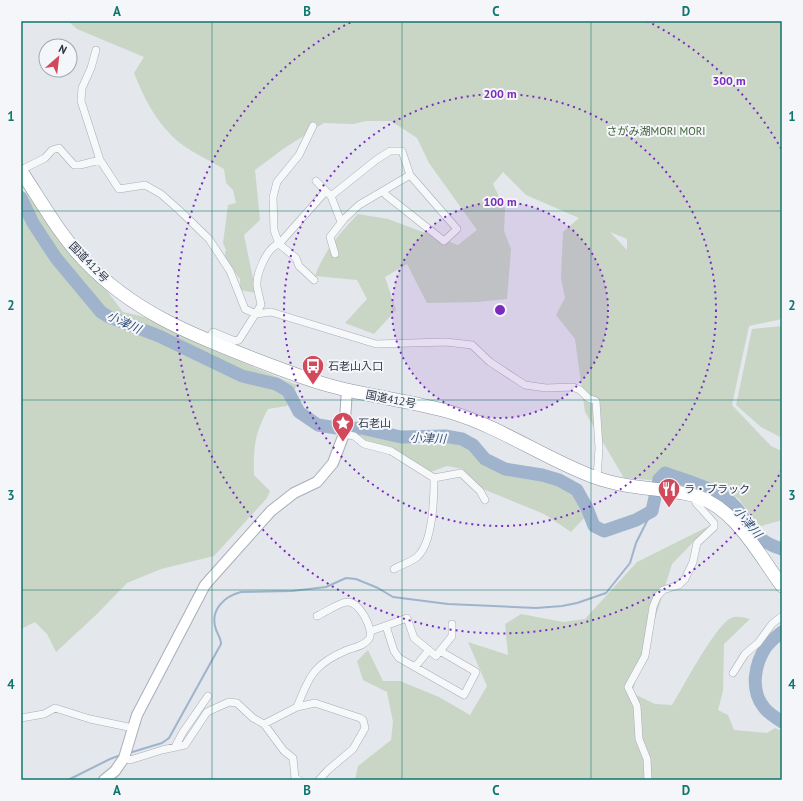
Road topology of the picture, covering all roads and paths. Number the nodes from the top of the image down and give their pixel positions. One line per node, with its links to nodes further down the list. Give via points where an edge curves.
1 (96, 50): 3 (street, via 80,101)
2 (313, 126): 10 (street, via 299,155 276,182 273,197 274,230)
3 (100, 160): 4 (street, via 74,165 59,148); 13 (street, via 119,189 145,185 161,194 205,234 230,271 245,309)
4 (21, 170): 14 (highway, 国道412号, via 68,240 104,279 146,311)
5 (410, 175): 7 (street); 7 (street, via 457,229 444,241); 8 (street, via 402,151 390,151)
6 (316, 181): 8 (street)
7 (383, 191): 9 (street, via 359,205)
8 (329, 194): 9 (street); 10 (street)
9 (341, 222): 11 (street, via 330,237)
10 (279, 244): 12 (street, via 296,258); 13 (street, via 268,252 263,264 257,284 261,305)
11 (335, 254)
12 (314, 280)
13 (256, 314): 14 (street, via 240,340 235,341 213,332); 18 (street, via 271,312 376,344 446,342 472,345 490,362 525,385 533,388 573,387 580,390 588,398 596,401 599,448)
14 (208, 341): 15 (highway, 国道412号, via 301,377)
15 (347, 390): 16 (street); 18 (highway, 国道412号, via 407,401 475,420)
16 (344, 432): 17 (street, via 364,444 391,451); 36 (street, via 339,450 326,474 318,482 294,493 271,510 205,584)
17 (434, 478): 20 (street, via 461,473 480,491); 21 (street, via 434,510 421,552 416,558)
18 (597, 478): 19 (highway, 国道412号, via 624,485)
19 (694, 495): 22 (highway, 国道412号, via 726,512); 42 (street, via 696,503 714,523 714,527 697,543 693,562 685,579 679,585 663,590 657,597 653,606 645,656 628,687 637,706 639,739 647,759)
20 (485, 500)
21 (394, 569)
22 (782, 586)
23 (317, 616): 27 (street, via 346,602 352,602 359,607)
24 (782, 616): 31 (street, via 745,654)
25 (452, 624): 29 (street, via 452,636)
26 (386, 626): 27 (street); 28 (street, via 406,618 414,638); 30 (street, via 394,652)
27 (371, 631): 33 (street, via 365,644 332,657 316,669 308,679)
28 (429, 650): 29 (street, via 436,656); 30 (street)
29 (440, 651): 30 (street, via 476,672 464,695)
30 (415, 667)
31 (733, 673)
32 (208, 696): 37 (street)
33 (297, 707): 35 (street); 41 (street, via 319,704 360,718 365,724 354,749)
34 (21, 718): 36 (street, via 44,714 55,708)
35 (264, 724): 37 (street, via 237,704 229,702 209,710 187,744); 40 (street, via 284,751 293,758 295,778)
36 (133, 728): 38 (street)
37 (175, 747): 38 (street, via 130,760)
38 (124, 758): 39 (street, via 115,771)
39 (104, 780)
40 (299, 780)
41 (319, 780)
42 (648, 780)

